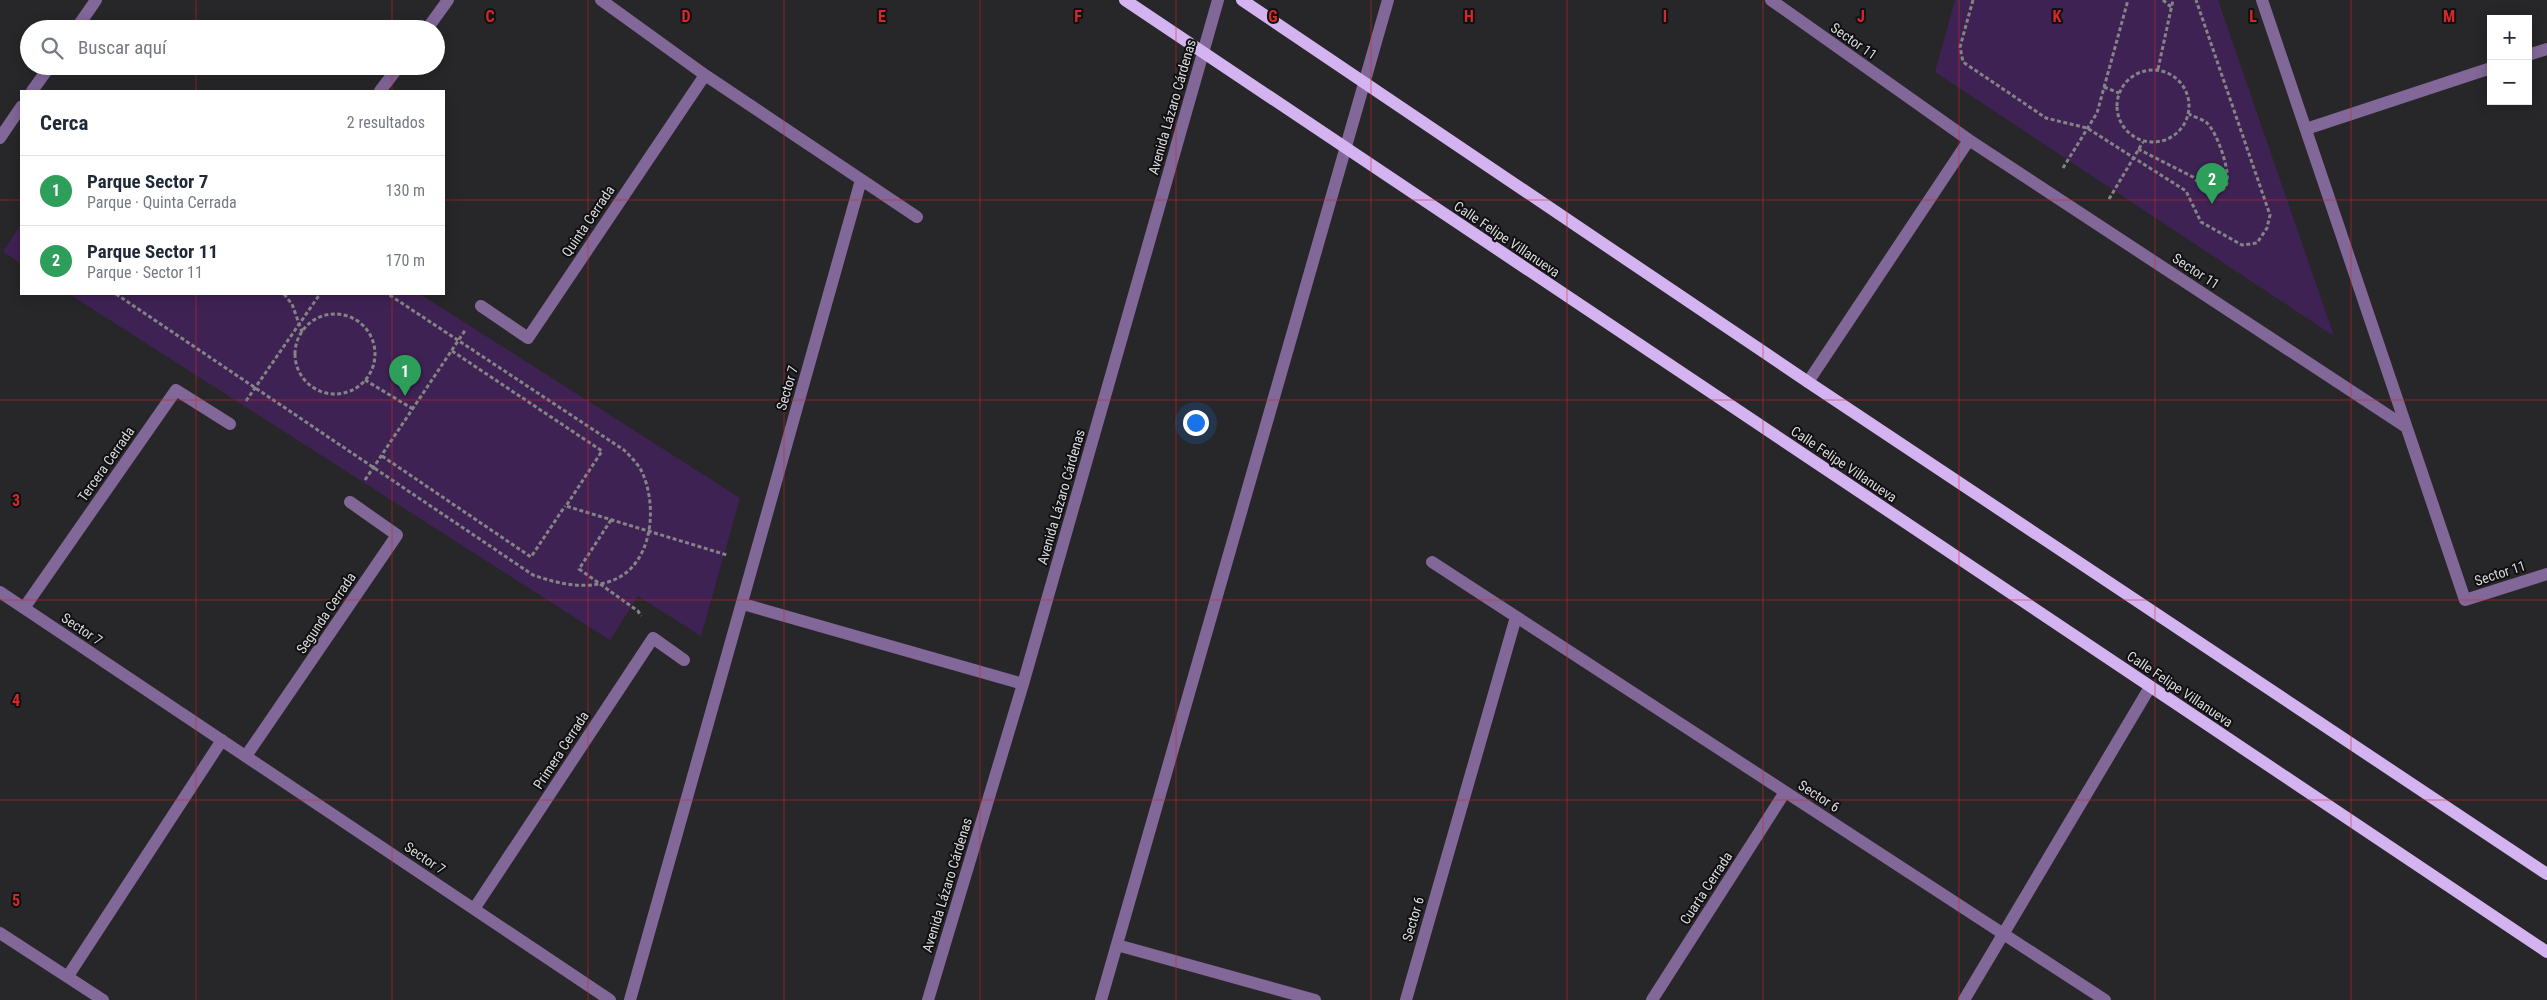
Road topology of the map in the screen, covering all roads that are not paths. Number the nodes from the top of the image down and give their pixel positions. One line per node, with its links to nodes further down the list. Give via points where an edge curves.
1 (96, 0): 10 (street)
2 (448, 0): 11 (street)
3 (601, 0): 18 (street)
4 (1125, 0): 13 (main road, Calle Felipe Villanueva)
5 (1218, 0): 13 (street, Avenida Lázaro Cárdenas)
6 (1242, 0): 19 (main road)
7 (1388, 0): 19 (street)
8 (1771, 0): 25 (street, Sector 11)
9 (2262, 0): 23 (street, Sector 11)
10 (82, 20)
11 (434, 20)
12 (2547, 49): 14 (street)
13 (1204, 54): 26 (main road, Calle Felipe Villanueva); 41 (street, Avenida Lázaro Cárdenas)
14 (2532, 55)
15 (2487, 69): 23 (street)
16 (44, 75): 20 (street)
17 (392, 75): 21 (street)
18 (705, 75): 27 (street); 29 (street, Quinta Cerrada, via 528,338)
19 (1364, 84): 26 (street); 30 (main road)
20 (33, 90)
21 (381, 90)
22 (20, 108): 24 (street)
23 (2306, 129): 32 (street, Sector 11)
24 (0, 138)
25 (1969, 140): 30 (street); 32 (street, Sector 11)
26 (1344, 149): 42 (main road, Calle Felipe Villanueva); 50 (street)
27 (861, 180): 28 (street); 37 (street, Sector 7)
28 (917, 218)
29 (481, 306)
30 (1808, 382): 46 (main road)
31 (230, 424): 38 (street, Tercera Cerrada, via 176,390)
32 (2406, 427): 35 (street, Sector 11, via 2465,600)
33 (350, 502): 44 (street, Segunda Cerrada, via 397,535)
34 (1432, 562): 39 (street, Sector 6)
35 (2547, 574)
36 (0, 592): 38 (street, Sector 7)
37 (743, 604): 41 (street); 55 (street, Sector 7)
38 (24, 608): 43 (street, Sector 7)
39 (1516, 617): 45 (street, Sector 6); 59 (street, Sector 6)
40 (684, 660): 47 (street, Primera Cerrada, via 653,638)
41 (1023, 684): 56 (street, Avenida Lázaro Cárdenas)
42 (2150, 687): 49 (street); 51 (main road, Calle Felipe Villanueva)
43 (222, 740): 44 (street, Sector 7); 52 (street)
44 (246, 756): 47 (street, Sector 7)
45 (1785, 792): 49 (street, Sector 6); 60 (street, Cuarta Cerrada)
46 (2547, 874)
47 (474, 909): 54 (street, Sector 7)
48 (0, 933): 52 (street)
49 (2004, 934): 61 (street); 62 (street, Sector 6)
50 (1116, 945): 57 (street); 58 (street)
51 (2547, 952)
52 (68, 976): 53 (street)
53 (103, 1000)
54 (610, 1000)
55 (630, 1000)
56 (928, 1000)
57 (1101, 1000)
58 (1314, 1000)
59 (1406, 1000)
60 (1652, 1000)
61 (1964, 1000)
62 (2105, 1000)

